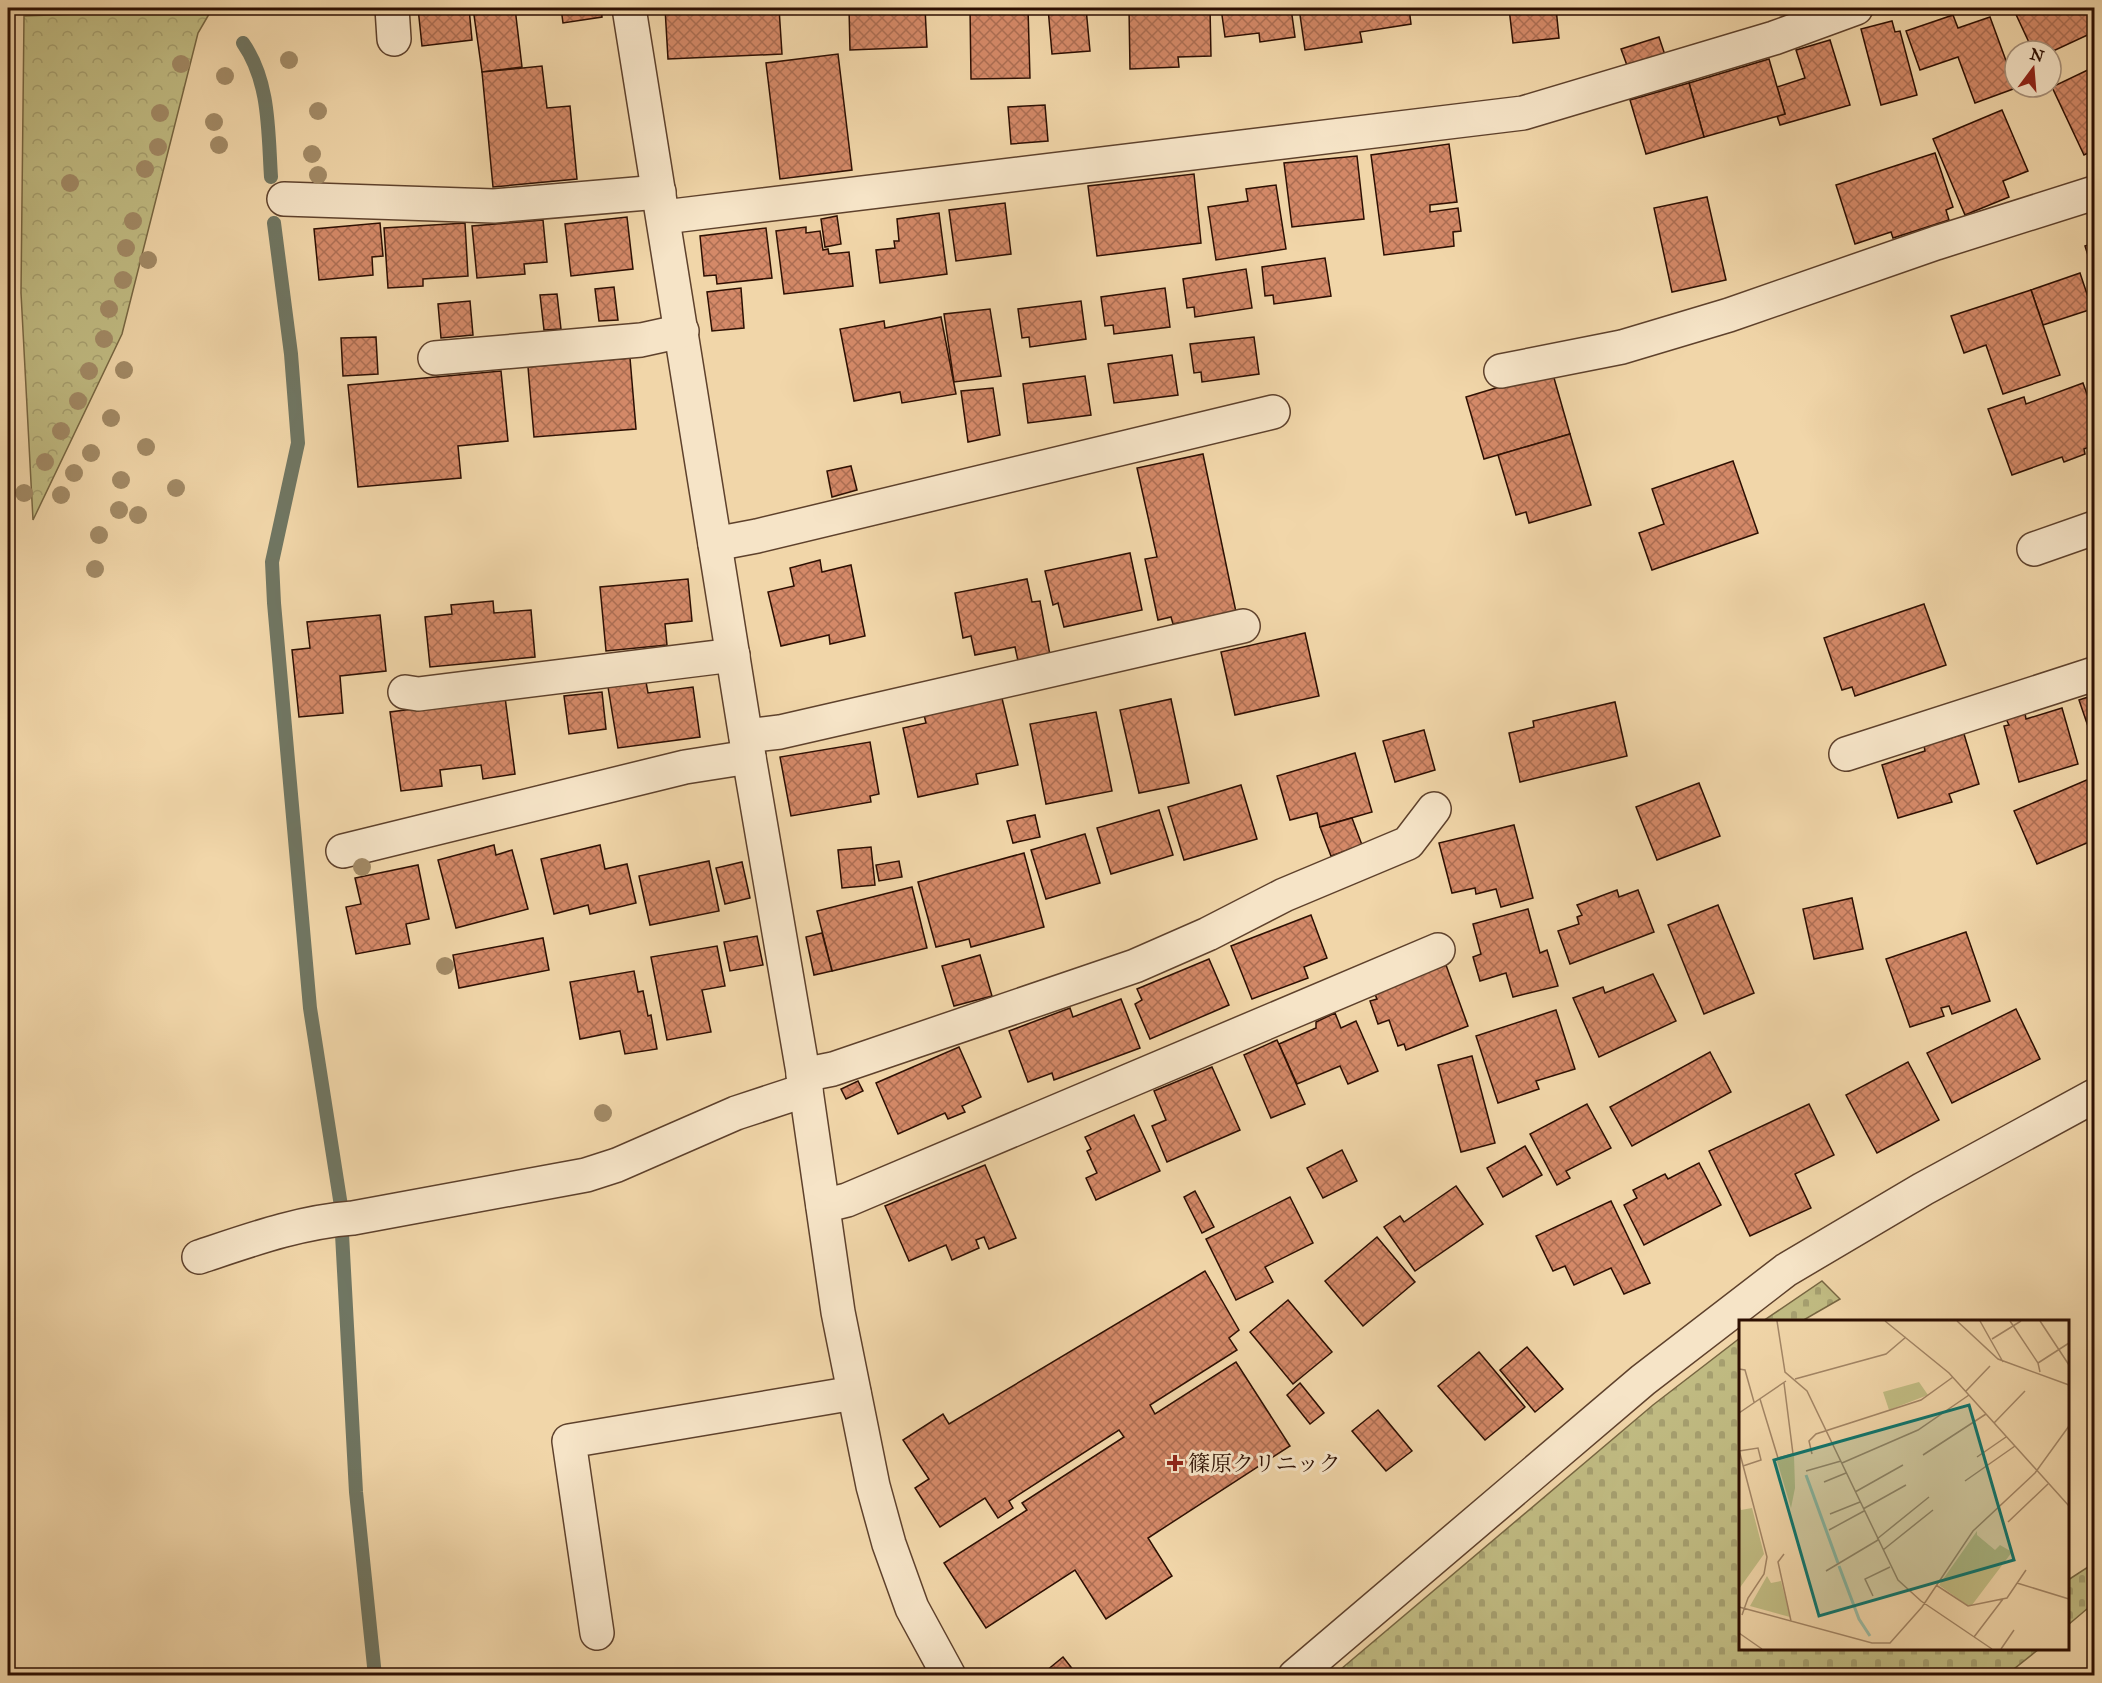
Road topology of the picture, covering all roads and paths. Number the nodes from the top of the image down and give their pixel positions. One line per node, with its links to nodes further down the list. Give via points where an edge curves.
1 (630, 8): 5 (street)
2 (1856, 8): 5 (street, via 1774,38 1523,113)
3 (2094, 193): 8 (street, via 1729,315 1622,347)
4 (284, 200): 5 (street, via 494,206)
5 (662, 204): 6 (street)
6 (682, 331): 7 (street, via 641,340); 11 (street)
7 (435, 358)
8 (1501, 371)
9 (1272, 412): 11 (street)
10 (2094, 528): 12 (street)
11 (715, 544): 14 (street)
12 (2034, 549)
13 (1243, 626): 17 (street, via 780,732)
14 (733, 655): 16 (street, via 418,694); 17 (street)
15 (2094, 674): 18 (street)
16 (405, 692)
17 (748, 747): 20 (street, via 685,767); 22 (street)
18 (1846, 754)
19 (1434, 808): 22 (street, via 1408,843 1284,895 1208,934 1145,961)
20 (343, 851)
21 (1438, 950): 24 (street, via 847,1200)
22 (805, 1082): 24 (street); 25 (street, via 586,1175 324,1220 278,1230)
23 (2094, 1096): 29 (street, via 1923,1189 1786,1270 1643,1380)
24 (823, 1206): 26 (street)
25 (199, 1257)
26 (854, 1393): 27 (street, via 569,1441); 28 (street, via 889,1544 912,1608)
27 (597, 1633)
28 (949, 1676)
29 (1295, 1676)

